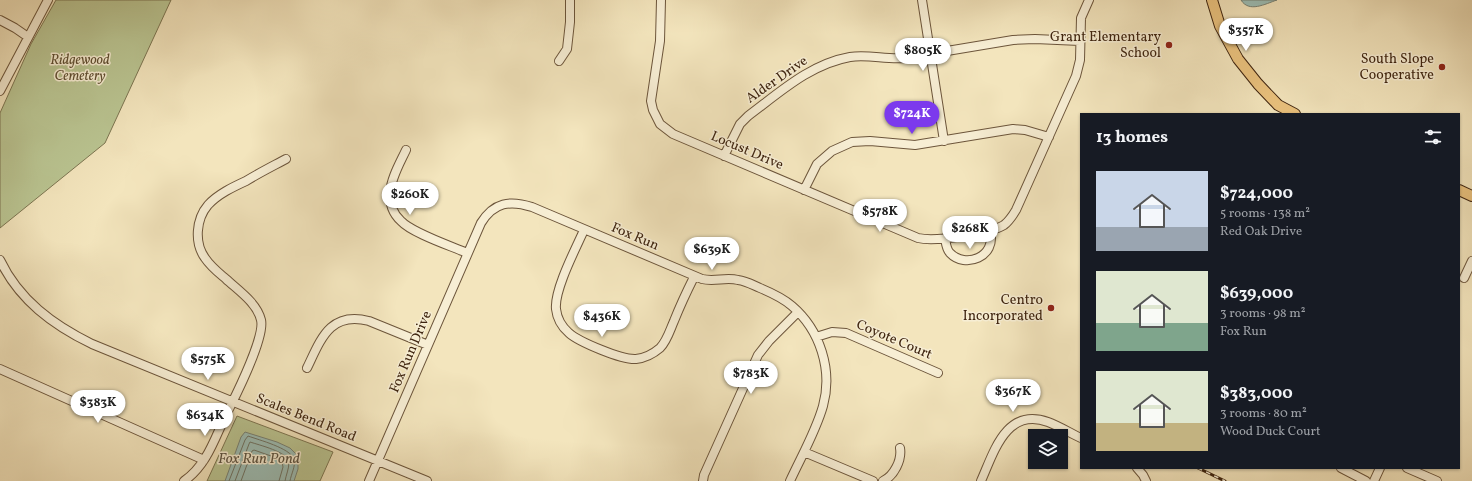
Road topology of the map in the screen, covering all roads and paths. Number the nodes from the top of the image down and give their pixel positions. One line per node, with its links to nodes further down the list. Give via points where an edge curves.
1 (48, 0): 8 (street)
2 (570, 0): 11 (street, via 566,49)
3 (661, 0): 18 (street, Locust Drive, via 660,41 651,101 653,110 666,130)
4 (922, 0): 10 (street)
5 (1089, 0): 9 (street, Locust Drive, via 1081,18)
6 (1212, 0): 13 (main road, via 1218,22 1232,50)
7 (0, 20): 8 (street)
8 (28, 37): 12 (street)
9 (1080, 41): 10 (street, Alder Drive, via 1013,40); 15 (street, Locust Drive, via 1077,72)
10 (930, 54): 16 (street); 18 (street, Alder Drive, via 893,60 851,57 822,65 740,124)
11 (559, 61)
12 (0, 91)
13 (1280, 110): 14 (main road)
14 (1291, 113)
15 (1049, 137): 16 (street, via 1013,129); 24 (street, Locust Drive, via 1011,218 1006,224)
16 (944, 141): 20 (street, via 915,146 870,141 852,142 832,151 821,160)
17 (406, 150): 26 (street, via 390,192 391,205 397,217 406,226)
18 (724, 156): 20 (street, Locust Drive)
19 (286, 158): 37 (street, via 214,199 204,210 198,227 199,244 204,257 250,300 261,320 259,340)
20 (804, 190): 25 (street, Locust Drive, via 918,238)
21 (1460, 190): 22 (main road)
22 (1472, 196)
23 (584, 230): 26 (street, Fox Run, via 521,204 506,204 491,210 485,216); 29 (street, Fox Run); 29 (street, via 556,296 556,310 561,324 570,334 611,353 635,359 648,356 660,347)
24 (990, 231): 25 (street, Locust Drive); 25 (street, via 992,241 989,250 979,258 970,260 949,253)
25 (945, 238)
26 (467, 253): 33 (street, Fox Run Drive)
27 (0, 260): 37 (street, Scales Bend Road, via 29,301 63,329 92,344)
28 (1472, 261): 30 (street)
29 (694, 277): 31 (street, Fox Run, via 709,281 730,278 744,282 779,297)
30 (1464, 278)
31 (798, 312): 32 (street, Fox Run); 50 (street, via 769,340 758,355)
32 (816, 337): 36 (street, Coyote Court, via 832,332 846,333); 40 (street, Fox Run, via 825,362 825,394 820,416)
33 (428, 345): 34 (street, via 369,321 349,318 336,323 325,333); 42 (street, Fox Run Drive)
34 (307, 368)
35 (0, 369): 41 (street)
36 (938, 373)
37 (233, 402): 41 (street); 42 (street, Scales Bend Road)
38 (1080, 438): 54 (street, via 1037,419 1014,423 998,442)
39 (900, 448): 53 (street, via 900,455 892,474)
40 (804, 452): 51 (street, Fox Run); 52 (street)
41 (204, 460): 47 (street)
42 (378, 461): 48 (street, Fox Run Drive); 49 (street, Scales Bend Road)
43 (1138, 469): 55 (street)
44 (1343, 469): 56 (street)
45 (1380, 469): 57 (street)
46 (1409, 469): 58 (street)
47 (184, 481)
48 (369, 481)
49 (427, 481)
50 (703, 481)
51 (790, 481)
52 (873, 481)
53 (883, 481)
54 (981, 481)
55 (1146, 481)
56 (1366, 481)
57 (1374, 481)
58 (1437, 481)

